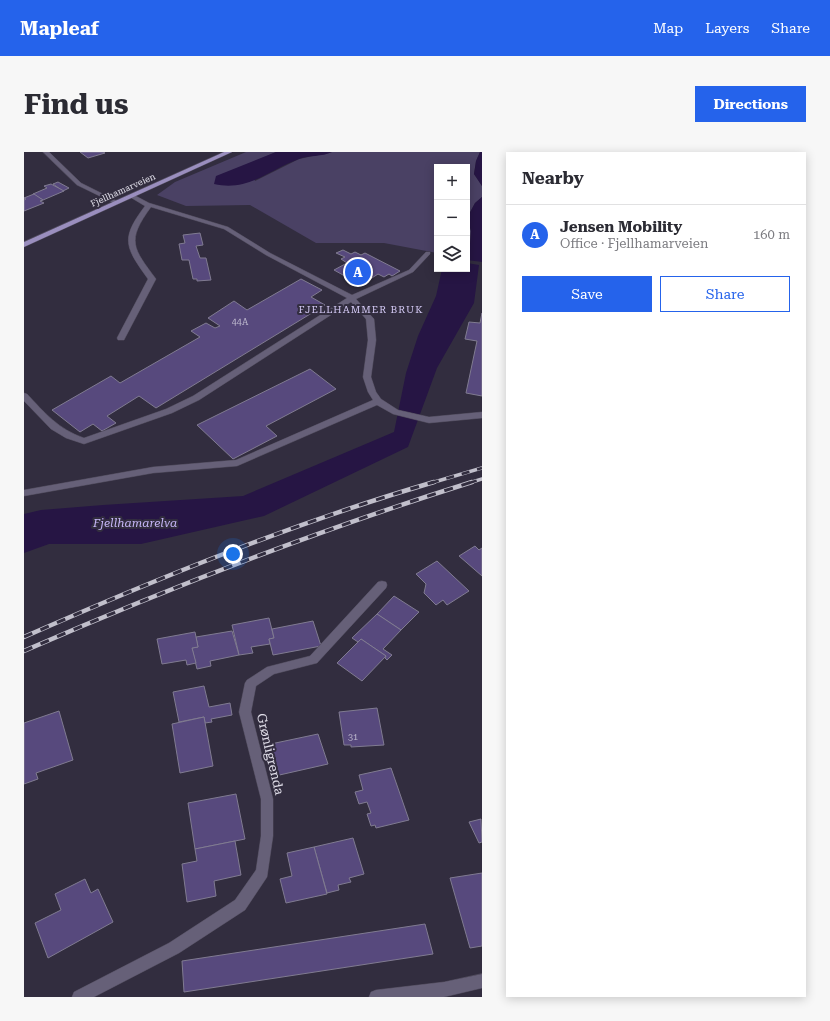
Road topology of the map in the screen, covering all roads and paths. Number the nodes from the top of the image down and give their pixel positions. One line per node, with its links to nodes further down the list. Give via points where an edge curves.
1 (46, 152): 4 (street, via 79,184)
2 (229, 152): 3 (main road, Fjellhamarveien)
3 (132, 196): 4 (main road, Fjellhamarveien); 5 (street)
4 (116, 202): 6 (main road, Fjellhamarveien)
5 (149, 205): 8 (street, via 226,228 268,254); 9 (street, via 134,224 130,242 132,252 152,279)
6 (24, 245)
7 (428, 253): 8 (street, via 411,272)
8 (352, 298): 10 (street, via 196,398 168,411 84,441 54,427); 11 (street, via 370,319 372,340 368,378)
9 (121, 338)
10 (24, 396)
11 (378, 401): 12 (street, via 396,412 429,420); 13 (street, via 237,463 153,470)
12 (482, 415)
13 (24, 493)
14 (382, 586): 17 (street, Grønligrenda, via 313,660 272,670 251,683 245,712 267,799 267,836 262,872 240,905 174,948)
15 (482, 981): 16 (street)
16 (444, 989): 18 (street); 19 (street)
17 (79, 997)
18 (376, 997)
19 (432, 997)

